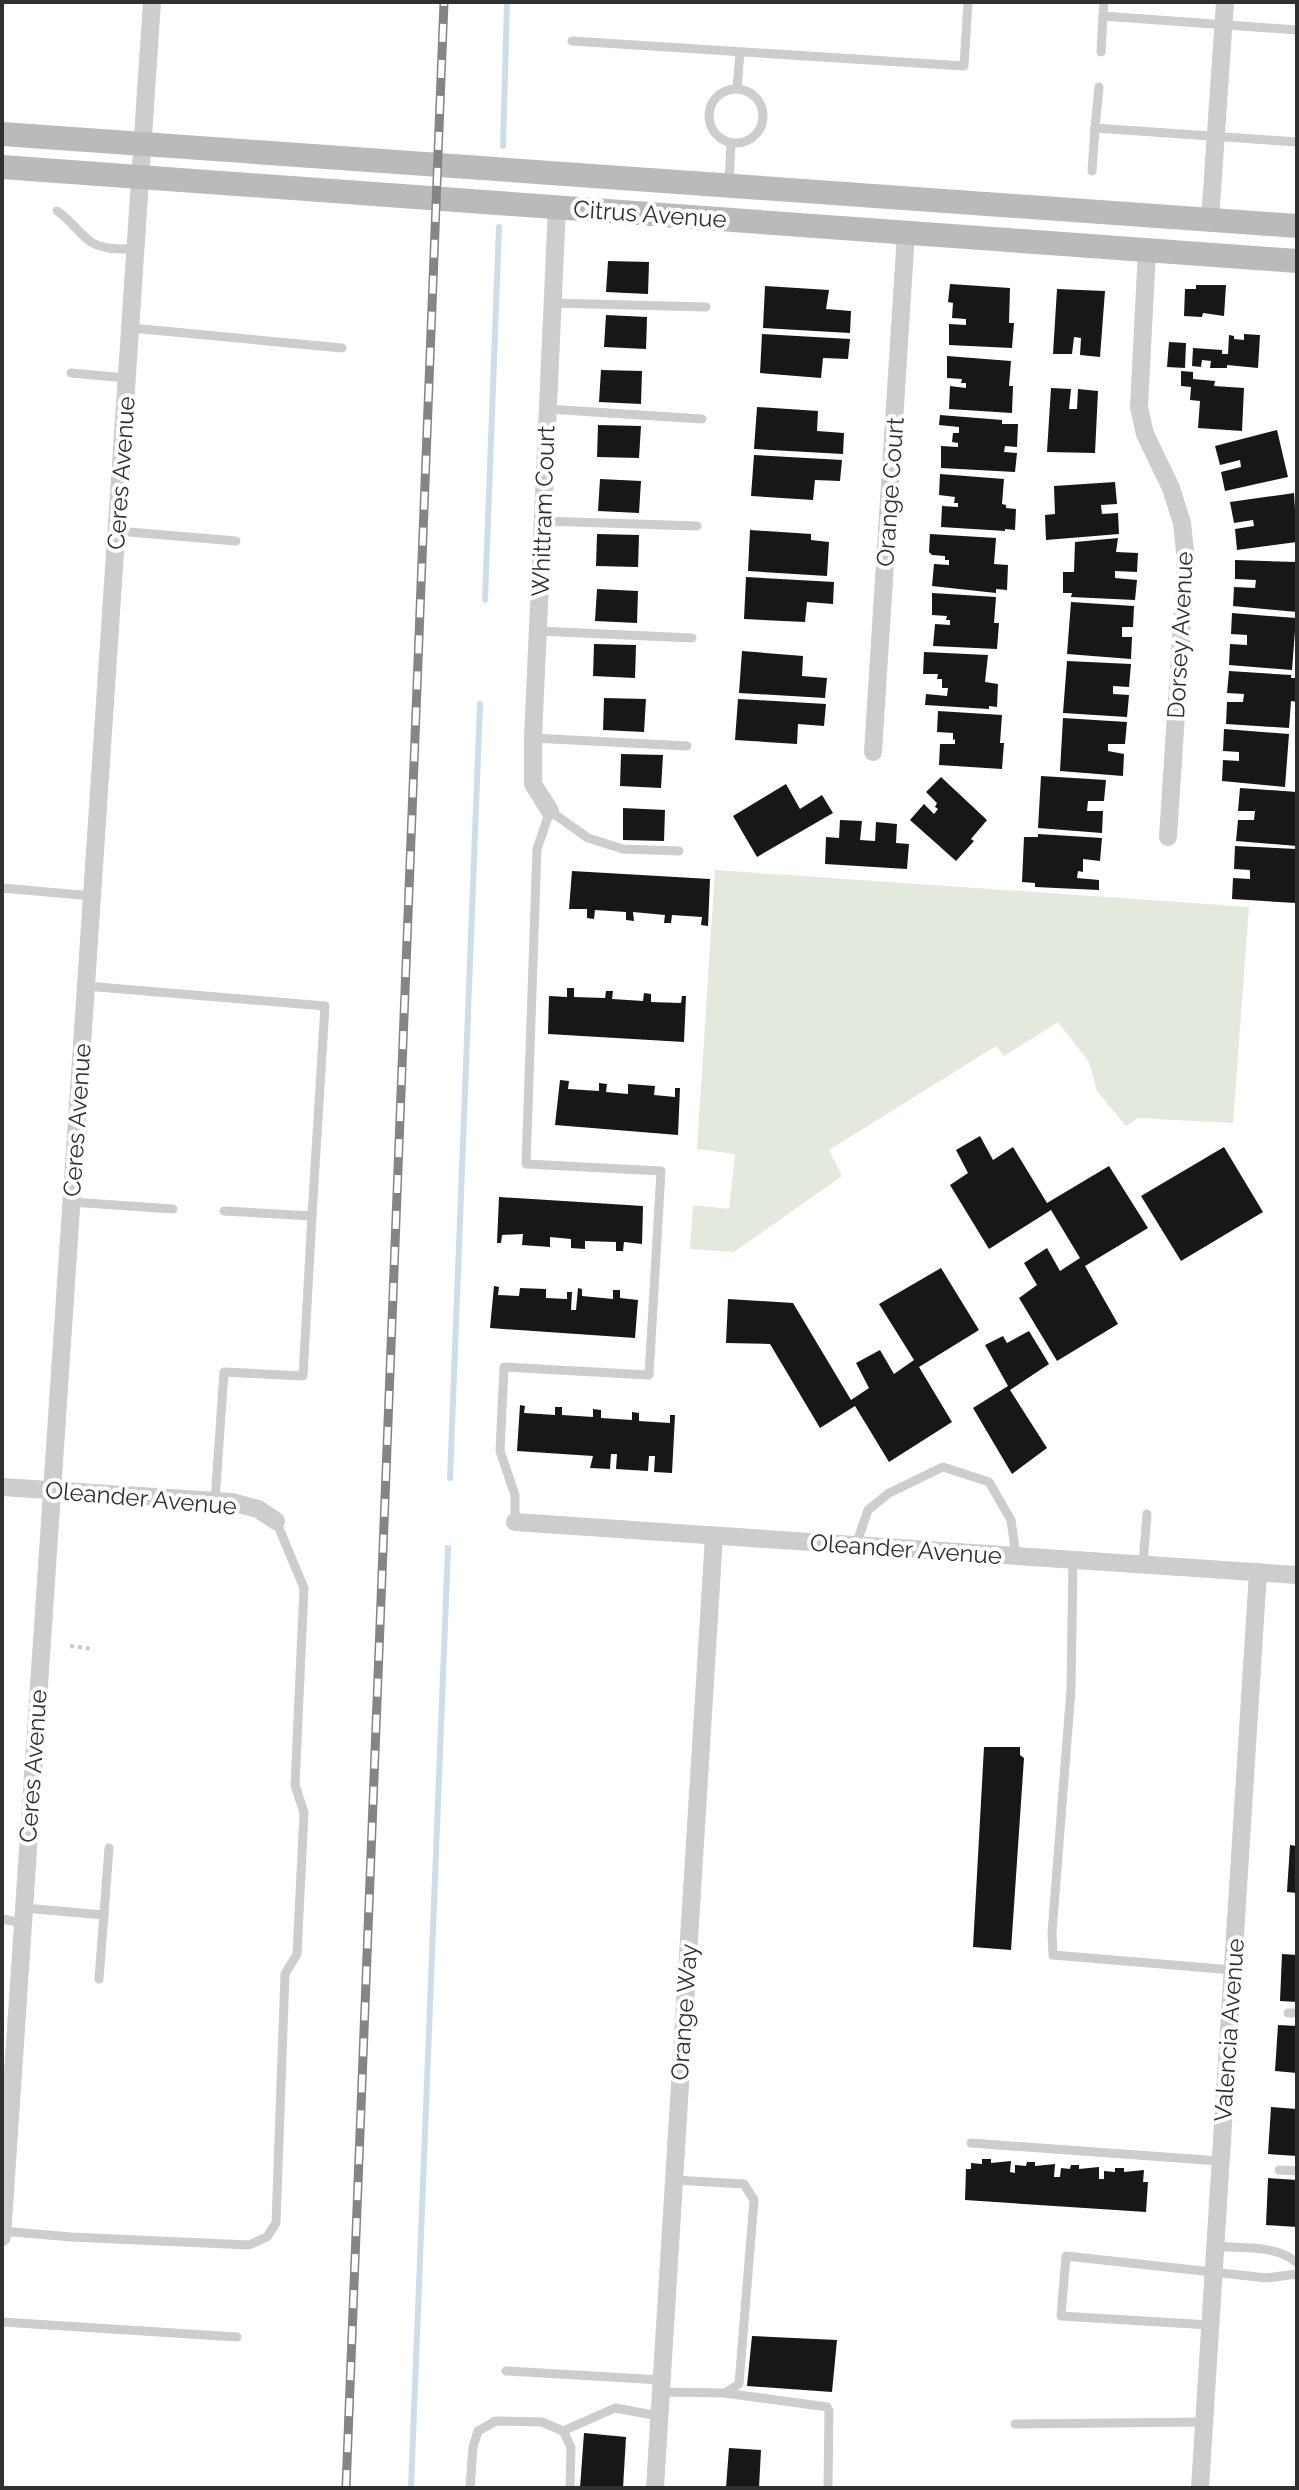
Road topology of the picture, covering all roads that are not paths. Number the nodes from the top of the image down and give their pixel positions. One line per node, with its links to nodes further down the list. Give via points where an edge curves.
1 (152, 2): 16 (street, Ceres Avenue)
2 (968, 2): 9 (lane, via 964,66)
3 (1104, 2): 5 (lane)
4 (1225, 2): 6 (street)
5 (1103, 16): 6 (lane); 10 (lane)
6 (1223, 25): 7 (lane); 15 (street)
7 (1297, 30)
8 (572, 41): 9 (lane)
9 (740, 52): 12 (lane)
10 (1101, 52)
11 (1099, 87): 13 (lane)
12 (737, 89): 18 (lane, via 720,95 710,111 716,134); 18 (lane, via 757,100 762,122 748,140)
13 (1095, 128): 15 (lane); 20 (lane)
14 (2, 134): 16 (main road, Citrus Avenue)
15 (1216, 136): 17 (lane); 25 (street)
16 (143, 142): 21 (street, Ceres Avenue); 22 (main road, Citrus Avenue)
17 (1297, 142)
18 (731, 143): 22 (lane)
19 (2, 167): 21 (main road, Citrus Avenue)
20 (1092, 171)
21 (140, 176): 23 (main road, Citrus Avenue); 28 (street, Ceres Avenue)
22 (729, 186): 25 (main road, Citrus Avenue)
23 (557, 207): 27 (main road, Citrus Avenue); 31 (street, Whittram Court)
24 (57, 211): 28 (lane, via 90,241)
25 (1210, 220): 26 (main road, Citrus Avenue)
26 (1297, 226)
27 (906, 233): 29 (main road, Citrus Avenue); 47 (street, Orange Court)
28 (135, 249): 33 (street, Ceres Avenue)
29 (1147, 250): 30 (main road, Citrus Avenue); 49 (street, Dorsey Avenue, via 1139,407 1182,523 1186,561)
30 (1297, 261)
31 (552, 303): 32 (lane); 37 (street, Whittram Court)
32 (706, 307)
33 (131, 328): 34 (lane); 36 (street, Ceres Avenue)
34 (342, 348)
35 (71, 373): 36 (lane)
36 (127, 378): 41 (street, Ceres Avenue)
37 (547, 409): 38 (lane); 39 (street, Whittram Court)
38 (702, 419)
39 (543, 521): 40 (lane); 43 (street, Whittram Court)
40 (697, 526)
41 (117, 531): 42 (lane); 52 (street, Ceres Avenue)
42 (236, 541)
43 (538, 631): 44 (lane); 45 (street, Whittram Court)
44 (692, 638)
45 (533, 738): 46 (lane); 48 (street, Whittram Court, via 533,784)
46 (687, 746)
47 (873, 752)
48 (550, 811): 50 (lane, via 588,838 623,849); 63 (lane, via 537,849 526,1164 661,1171 649,1375 504,1367 500,1451 515,1495)
49 (1168, 837)
50 (679, 851)
51 (2, 888): 52 (lane)
52 (92, 896): 53 (street, Ceres Avenue)
53 (86, 986): 54 (street, Ceres Avenue); 57 (lane, via 325,1006)
54 (71, 1202): 55 (lane); 59 (street, Ceres Avenue)
55 (173, 1209)
56 (224, 1211): 57 (lane)
57 (312, 1216): 60 (lane, via 303,1376 224,1372)
58 (2, 1487): 59 (street, Oleander Avenue)
59 (52, 1490): 60 (street, Oleander Avenue); 72 (street, Ceres Avenue)
60 (215, 1501): 62 (street, Oleander Avenue, via 258,1509)
61 (1147, 1514): 68 (lane)
62 (276, 1521): 83 (lane, via 304,1588 295,1785 304,1813 297,1954 285,1974 276,2223 267,2237 249,2245)
63 (515, 1522): 64 (street, Oleander Avenue)
64 (714, 1536): 65 (street, Oleander Avenue); 82 (street, Orange Way)
65 (856, 1545): 66 (street, Oleander Avenue); 66 (lane, via 868,1510 889,1493 943,1467 989,1482 1011,1520)
66 (1016, 1556): 67 (street, Oleander Avenue)
67 (1073, 1560): 68 (street, Oleander Avenue); 75 (lane, via 1071,1689 1053,1955)
68 (1143, 1564): 69 (street, Oleander Avenue)
69 (1258, 1572): 70 (street, Oleander Avenue); 75 (street, Valencia Avenue)
70 (1297, 1575)
71 (109, 1848): 73 (lane)
72 (24, 1915): 73 (lane); 74 (lane); 77 (street, Ceres Avenue)
73 (104, 1915): 76 (lane)
74 (2, 1919)
75 (1233, 1970): 79 (street, Valencia Avenue)
76 (99, 1979)
77 (7, 2092): 83 (street, Ceres Avenue)
78 (971, 2143): 79 (lane)
79 (1220, 2161): 85 (street, Valencia Avenue)
80 (1279, 2170): 81 (lane)
81 (1297, 2171)
82 (674, 2180): 93 (street, Orange Way); 94 (lane, via 744,2184 754,2200 739,2384)
83 (2, 2231): 84 (street, Ceres Avenue)
84 (2, 2237)
85 (1215, 2246): 86 (lane, via 1275,2251); 87 (street, Valencia Avenue)
86 (1297, 2263)
87 (1214, 2271): 88 (lane, via 1267,2278); 90 (street, Valencia Avenue); 90 (lane, via 1066,2256 1061,2316)
88 (1297, 2274)
89 (2, 2322): 91 (lane)
90 (1210, 2325): 96 (street, Valencia Avenue)
91 (237, 2337)
92 (506, 2371): 93 (lane)
93 (661, 2386): 94 (lane); 95 (street, Orange Way)
94 (725, 2393): 102 (lane, via 827,2407)
95 (659, 2416): 98 (lane, via 615,2408); 101 (street, Orange Way)
96 (1204, 2422): 97 (lane); 103 (street, Valencia Avenue)
97 (1015, 2424)
98 (563, 2431): 99 (lane, via 542,2422 496,2421 478,2431); 100 (lane, via 571,2447)
99 (470, 2488)
100 (570, 2488)
101 (655, 2488)
102 (828, 2488)
103 (1200, 2488)

